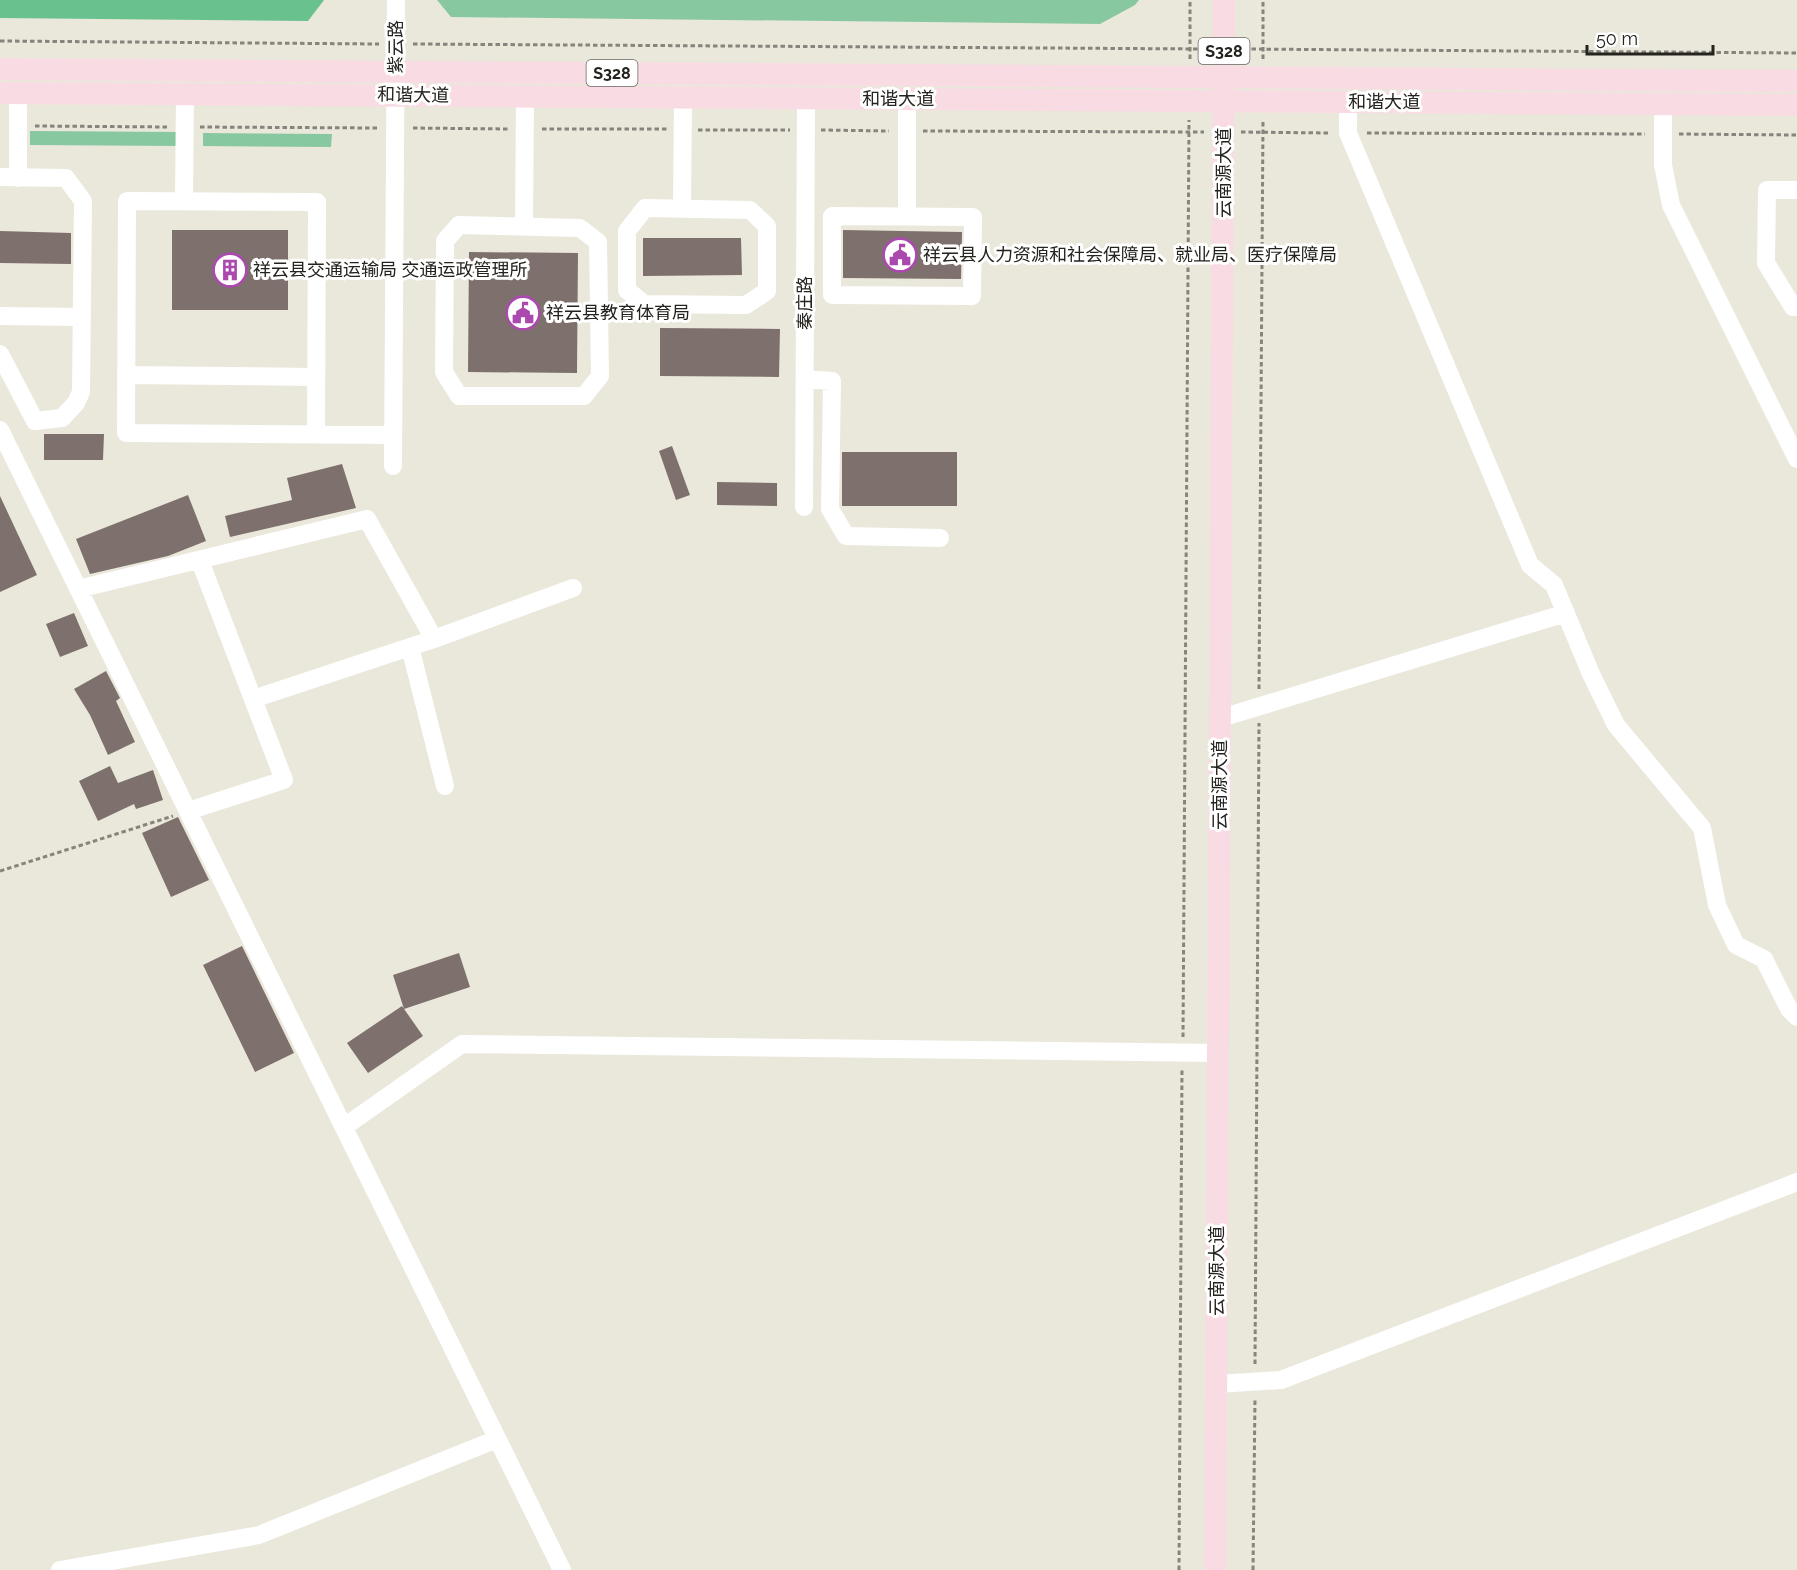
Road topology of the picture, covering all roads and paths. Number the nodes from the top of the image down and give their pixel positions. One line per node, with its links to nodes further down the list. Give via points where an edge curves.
1 (396, 0): 6 (street, 紫云路)
2 (1190, 0): 7 (path)
3 (1224, 0): 8 (main road, 云南源大道 / S328)
4 (1263, 0): 9 (path)
5 (0, 41): 6 (path)
6 (396, 44): 7 (path); 12 (street, 紫云路)
7 (1190, 49): 8 (path); 13 (path)
8 (1224, 49): 9 (path); 14 (main road, 云南源大道 / S328)
9 (1263, 50): 10 (path); 15 (path)
10 (1797, 53)
11 (0, 69): 12 (main road, 和谐大道 / S328)
12 (395, 72): 13 (main road, 和谐大道 / S328); 19 (street, 紫云路)
13 (1190, 77): 14 (main road, 和谐大道 / S328)
14 (1223, 77): 15 (main road, 和谐大道); 25 (main road, 云南源大道 / S328)
15 (1263, 77): 16 (main road, 和谐大道)
16 (1797, 81)
17 (9, 93): 18 (main road, 和谐大道 / S328); 30 (street)
18 (184, 94): 19 (main road, 和谐大道 / S328); 32 (street)
19 (395, 95): 20 (main road, 和谐大道 / S328); 45 (street, 紫云路)
20 (525, 96): 21 (main road, 和谐大道 / S328); 35 (street)
21 (683, 98): 22 (main road, 和谐大道 / S328); 33 (street)
22 (806, 98): 23 (main road, 和谐大道 / S328); 42 (street, 秦庄路)
23 (907, 99): 24 (main road, 和谐大道 / S328); 34 (street)
24 (1190, 101): 25 (main road, 和谐大道 / S328); 63 (path)
25 (1223, 101): 26 (main road, 和谐大道); 58 (main road, 云南源大道)
26 (1263, 101): 27 (main road, 和谐大道); 57 (path)
27 (1348, 102): 28 (main road, 和谐大道); 53 (street, via 1348,133 1525,554 1530,565 1554,585)
28 (1663, 104): 29 (main road, 和谐大道); 46 (street, via 1663,165 1671,205)
29 (1797, 105)
30 (9, 177): 38 (street, via 66,178 83,201)
31 (1797, 190): 36 (street, via 1767,190 1766,263 1793,307)
32 (184, 201): 40 (street, via 127,201); 41 (street, via 317,202)
33 (682, 208): 33 (street, via 645,208 627,231 627,290 644,304 746,305 767,291 766,226 750,210)
34 (907, 216): 34 (street, via 973,217 972,296 832,295 832,216)
35 (524, 225): 35 (street, via 459,225 445,241 444,372 459,396 584,396 600,376 598,242 580,228)
36 (1797, 307)
37 (0, 316): 38 (street)
38 (82, 317): 39 (street, via 81,392 62,418 35,421)
39 (0, 354)
40 (126, 375): 41 (street); 44 (street, via 126,433)
41 (316, 377): 44 (street)
42 (805, 379): 48 (street, 秦庄路); 49 (street, via 832,381 830,509 846,536)
43 (0, 430): 52 (street)
44 (316, 434): 45 (street)
45 (393, 435): 47 (street, 紫云路)
46 (1797, 459)
47 (393, 466)
48 (804, 507)
49 (940, 538)
50 (200, 561): 52 (street); 54 (street, via 367,519); 56 (street)
51 (573, 588): 54 (street)
52 (78, 589): 60 (street)
53 (1566, 614): 57 (street); 62 (street, via 1616,726 1702,828 1717,905 1736,945 1764,958 1789,1009)
54 (434, 639): 55 (street)
55 (410, 647): 56 (street); 59 (street)
56 (252, 699): 60 (street, via 284,780)
57 (1259, 707): 58 (street); 67 (path)
58 (1221, 718): 64 (main road, 云南源大道)
59 (445, 786)
60 (188, 811): 61 (path); 65 (street)
61 (0, 871)
62 (1797, 1017)
63 (1182, 1053): 64 (street); 65 (street, via 462,1044); 72 (path)
64 (1219, 1053): 68 (main road, 云南源大道)
65 (344, 1127): 69 (street)
66 (1797, 1182): 67 (street, via 1281,1380)
67 (1255, 1383): 68 (street); 74 (path)
68 (1216, 1384): 73 (main road, 云南源大道)
69 (497, 1439): 70 (street, via 259,1535); 71 (street)
70 (60, 1570)
71 (561, 1570)
72 (1179, 1570)
73 (1215, 1570)
74 (1253, 1570)

